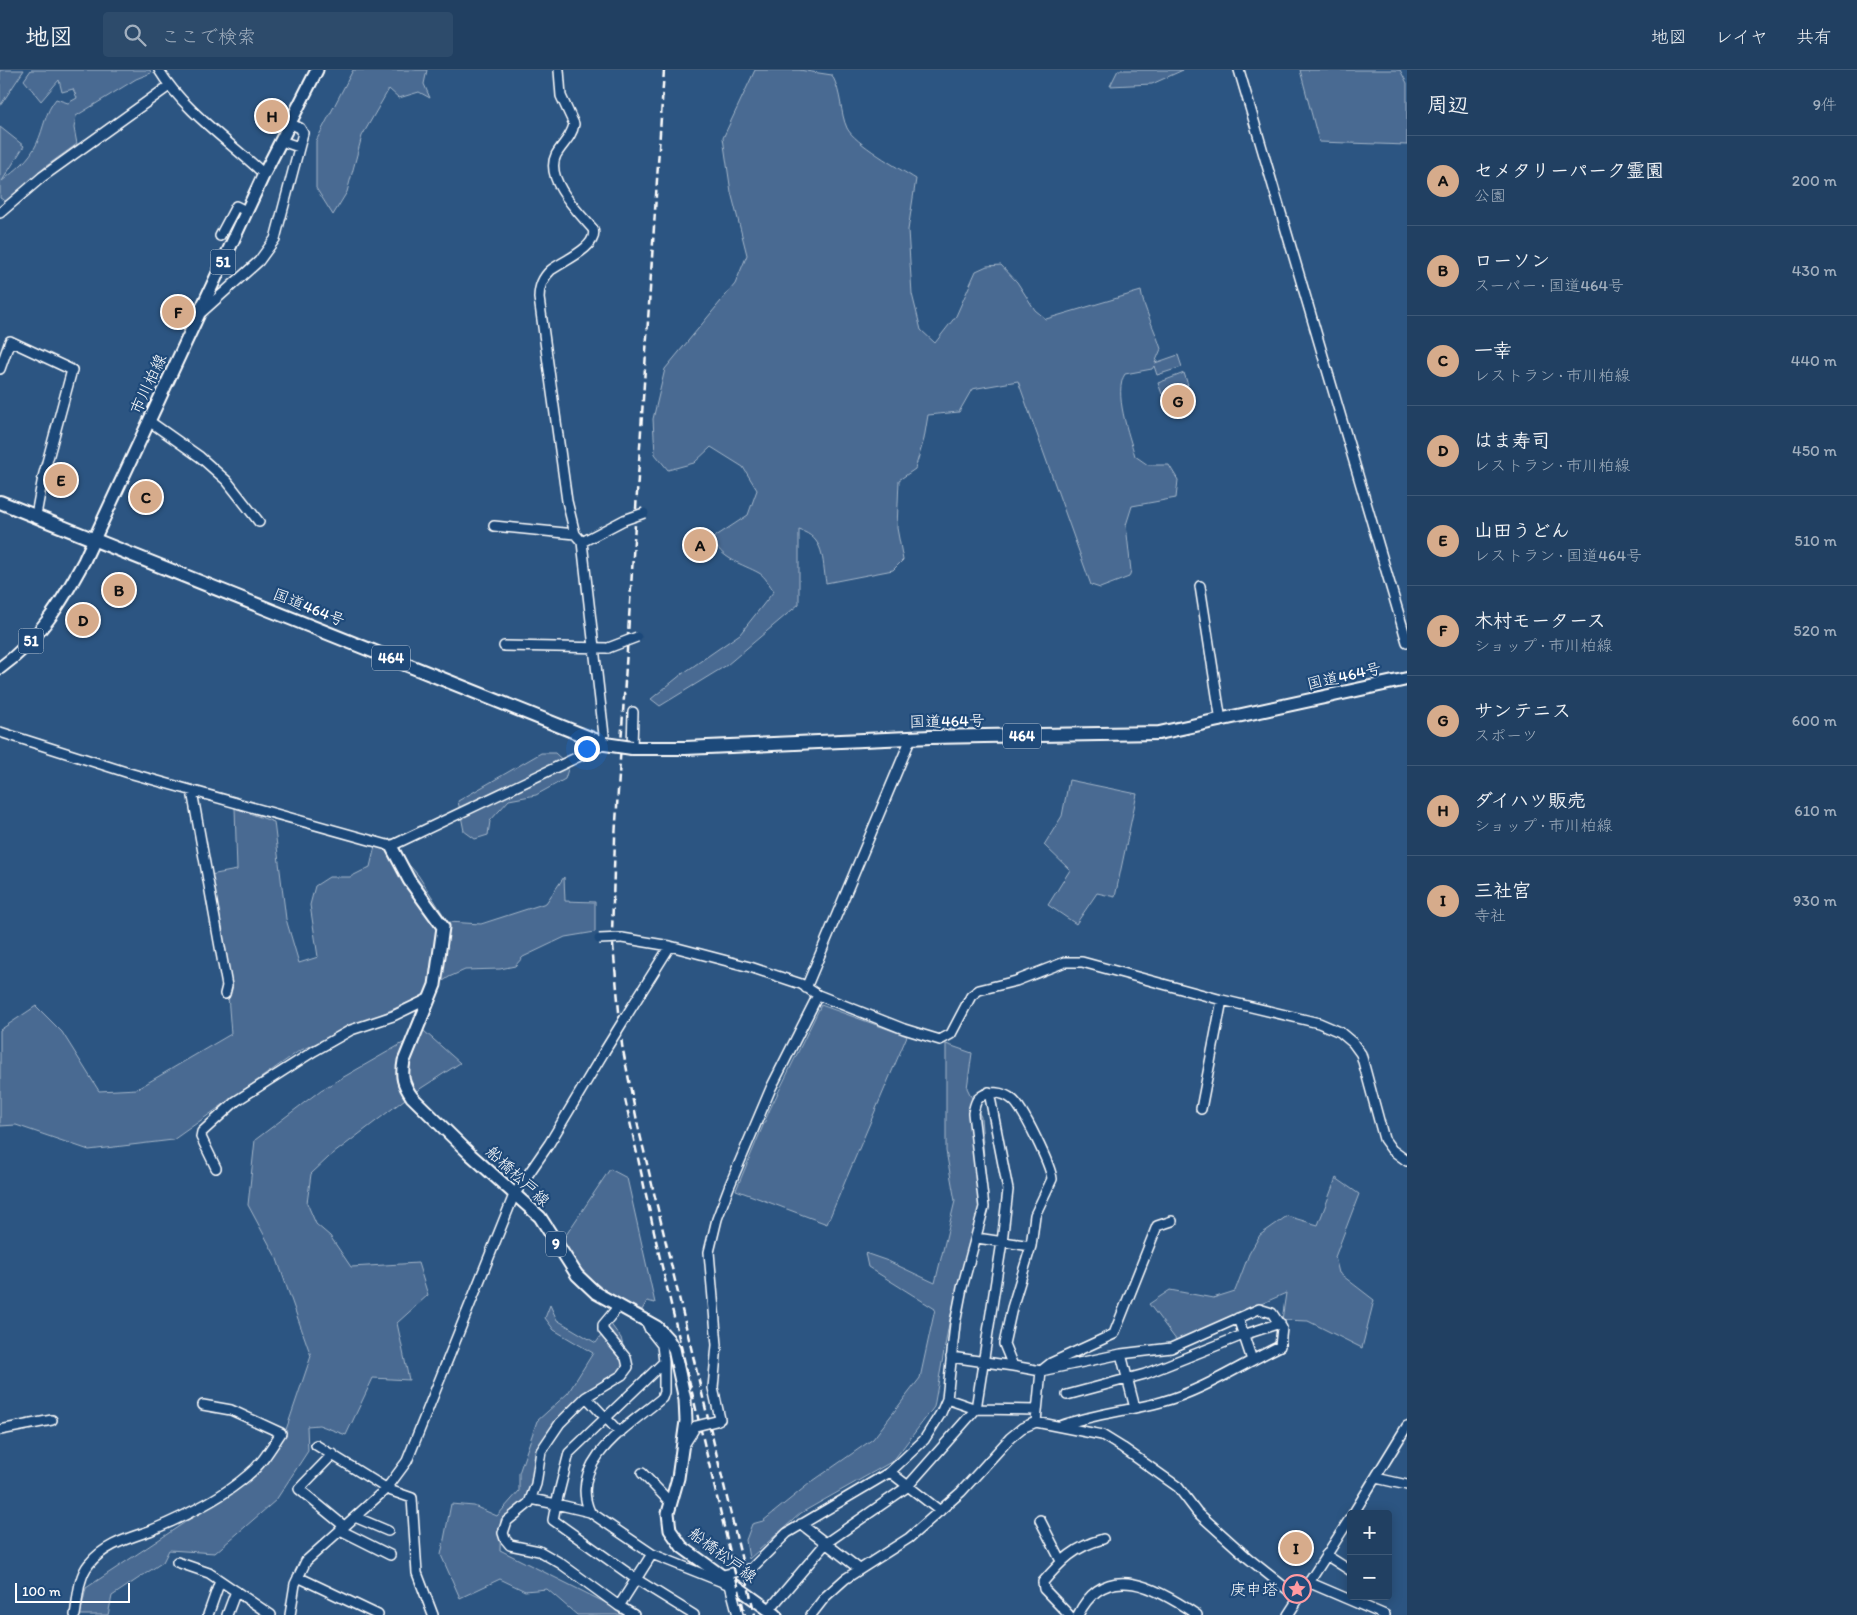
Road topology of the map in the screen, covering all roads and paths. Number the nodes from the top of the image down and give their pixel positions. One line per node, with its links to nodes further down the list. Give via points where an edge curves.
1 (159, 70): 5 (street)
2 (317, 70): 6 (main road, 市川柏線 / 51)
3 (559, 70): 21 (street, via 561,96 574,124 569,138 556,156 556,178 594,235 584,248 544,278 539,293 559,457)
4 (1239, 70): 26 (street)
5 (169, 86): 9 (street); 11 (street, via 42,177)
6 (289, 123): 8 (street, via 302,130); 9 (main road, 市川柏線 / 51)
7 (287, 142): 8 (street)
8 (299, 147): 13 (street, via 275,239 259,261)
9 (264, 174): 10 (main road, 市川柏線 / 51)
10 (246, 211): 12 (street, via 236,206); 13 (main road, 市川柏線 / 51)
11 (0, 213)
12 (220, 236)
13 (196, 320): 15 (main road, 市川柏線 / 51)
14 (0, 369): 18 (street, via 10,341 72,370 43,476)
15 (149, 421): 19 (street, via 200,457 227,481); 22 (main road, 市川柏線 / 51)
16 (0, 502): 18 (highway, 国道464号 / 464)
17 (644, 513): 23 (street, bridge)
18 (36, 515): 22 (highway, 国道464号 / 464)
19 (259, 522)
20 (494, 526): 21 (street)
21 (575, 534): 23 (street)
22 (94, 540): 29 (main road, 市川柏線 / 51, via 43,628); 35 (highway, 国道464号 / 464)
23 (582, 542): 28 (street)
24 (1200, 586): 32 (street)
25 (637, 637): 28 (street, bridge, via 608,648)
26 (1407, 642)
27 (504, 646): 28 (street)
28 (595, 648): 35 (street)
29 (0, 668)
30 (1407, 679): 32 (highway, 国道464号 / 464)
31 (633, 712): 36 (street)
32 (1221, 721): 34 (highway, 国道464号 / 464, via 1159,733)
33 (0, 732): 37 (street)
34 (911, 738): 36 (highway, 国道464号 / 464); 41 (street)
35 (606, 744): 36 (highway, 464, bridge); 38 (street)
36 (632, 748)
37 (192, 791): 38 (street); 42 (street, via 227,986)
38 (391, 846): 44 (main road, 船橋松戸線 / 9, via 409,880 443,927 435,985)
39 (599, 940): 40 (street, bridge, via 622,938)
40 (670, 946): 41 (street, via 750,967); 50 (street, bridge, via 549,1144)
41 (806, 988): 43 (street)
42 (225, 994)
43 (818, 995): 45 (street, via 940,1040 951,1034 972,996 979,990 1016,981 1065,962 1097,964); 83 (street, bridge, via 771,1088 717,1219 709,1252 717,1345 713,1388 720,1419 696,1426)
44 (430, 998): 49 (street, via 393,1016 351,1030 236,1101 202,1132 201,1137); 50 (main road, 船橋松戸線 / 9, via 404,1061 402,1077 405,1086)
45 (1222, 1000): 47 (street); 48 (street, via 1319,1023 1348,1038 1358,1048 1363,1060 1380,1130 1388,1145)
46 (989, 1092): 52 (street, via 978,1099 973,1113 984,1207); 53 (street, via 1008,1190); 54 (street, via 1014,1100 1052,1173 1035,1215)
47 (1201, 1109)
48 (1407, 1160)
49 (216, 1168)
50 (514, 1195): 55 (main road, 船橋松戸線 / 9, via 540,1217 577,1275); 90 (street, via 407,1461)
51 (1172, 1221): 66 (street, via 1157,1226 1114,1334 1051,1363)
52 (977, 1238): 53 (street); 61 (street, via 962,1288)
53 (1002, 1242): 54 (street); 64 (street)
54 (1031, 1246): 65 (street, via 1004,1344)
55 (618, 1307): 57 (main road, 船橋松戸線 / 9); 69 (street, via 603,1325 603,1330 626,1358 628,1367 622,1375)
56 (1238, 1318): 58 (street, via 1259,1309 1272,1313); 59 (street); 60 (street, via 1171,1348)
57 (646, 1321): 63 (street, via 662,1345); 83 (main road, 船橋松戸線 / 9, via 662,1330 674,1349 685,1400)
58 (1280, 1323): 59 (street); 62 (street, via 1280,1346)
59 (1243, 1335): 62 (street); 67 (street)
60 (1121, 1354): 66 (street); 67 (street)
61 (950, 1357): 64 (street); 70 (street)
62 (1252, 1360): 72 (street, via 1196,1389)
63 (664, 1362): 75 (street); 81 (street, via 662,1398)
64 (983, 1362): 65 (street); 73 (street)
65 (1012, 1366): 66 (street)
66 (1041, 1371): 74 (street)
67 (1128, 1379): 68 (street); 72 (street)
68 (1067, 1395)
69 (586, 1397): 75 (street); 91 (street, via 560,1423 541,1451)
70 (947, 1399): 73 (street); 85 (street, via 924,1440)
71 (203, 1405): 121 (street, via 231,1410 281,1433 249,1475 230,1489 161,1526 124,1539 88,1564 80,1585)
72 (1135, 1408): 78 (street)
73 (976, 1409): 74 (street); 89 (street)
74 (1037, 1410): 77 (street)
75 (606, 1418): 81 (street); 92 (street, via 569,1453)
76 (52, 1420): 80 (street)
77 (1036, 1422): 78 (street); 96 (street, via 1010,1438)
78 (1060, 1426): 118 (street, via 1102,1435 1148,1465 1178,1487 1197,1512)
79 (1407, 1426): 87 (street)
80 (0, 1430)
81 (620, 1433): 95 (street, via 603,1449 586,1477 584,1494)
82 (316, 1444): 84 (street)
83 (684, 1445): 93 (main road, 船橋松戸線 / 9)
84 (333, 1454): 90 (street); 101 (street, via 300,1489)
85 (890, 1472): 89 (street); 100 (street)
86 (642, 1473): 93 (street)
87 (1376, 1478): 88 (street); 94 (street)
88 (1407, 1485)
89 (907, 1487): 96 (street); 104 (street)
90 (387, 1488): 97 (street); 127 (street, via 412,1498 417,1573)
91 (531, 1499): 92 (street); 119 (street, via 507,1521 504,1539 510,1545 539,1551 560,1563)
92 (556, 1504): 95 (street); 113 (street, via 553,1520)
93 (671, 1504): 115 (main road, 船橋松戸線 / 9, via 668,1520 675,1540)
94 (1355, 1510)
95 (590, 1512): 105 (street)
96 (940, 1512): 110 (street, via 898,1546)
97 (355, 1517): 101 (street); 102 (street)
98 (1040, 1520): 108 (street)
99 (1347, 1523): 107 (street)
100 (801, 1524): 104 (street); 115 (street, via 787,1533 752,1568)
101 (342, 1528): 106 (street); 112 (street, via 306,1561)
102 (388, 1531)
103 (1103, 1539): 108 (street, via 1083,1545)
104 (826, 1543): 110 (street); 120 (street)
105 (652, 1554): 113 (street); 115 (street)
106 (390, 1555)
107 (1326, 1555): 111 (street); 116 (street)
108 (1061, 1561): 132 (street, via 1043,1582 1044,1589)
109 (177, 1562): 114 (street)
110 (858, 1568): 131 (street, via 825,1597)
111 (1347, 1568)
112 (298, 1577): 125 (street); 126 (street)
113 (636, 1579): 119 (street); 129 (street)
114 (220, 1580): 117 (street); 122 (street)
115 (727, 1581): 120 (main road, 船橋松戸線 / 9); 130 (street)
116 (1308, 1582): 118 (street); 136 (street)
117 (236, 1591): 123 (street); 124 (street)
118 (1298, 1598): 135 (street)
119 (619, 1606): 128 (street)
120 (772, 1613)
121 (76, 1615)
122 (208, 1615)
123 (227, 1615)
124 (271, 1615)
125 (290, 1615)
126 (378, 1615)
127 (434, 1615)
128 (634, 1615)
129 (694, 1615)
130 (738, 1615)
131 (811, 1615)
132 (1069, 1615)
133 (1078, 1615): 134 (street, via 1096,1591 1112,1584 1129,1582 1171,1597)
134 (1197, 1615)
135 (1288, 1615)
136 (1385, 1615)

